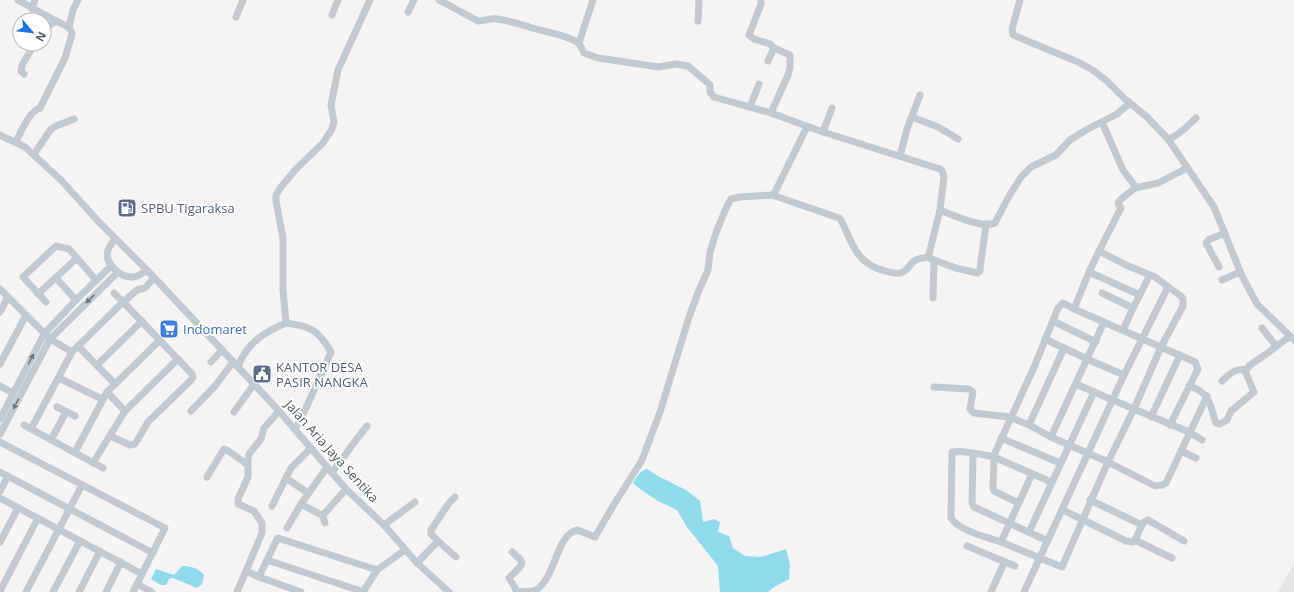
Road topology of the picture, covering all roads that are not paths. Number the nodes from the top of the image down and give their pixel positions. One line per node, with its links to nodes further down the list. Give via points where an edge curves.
1 (18, 0): 13 (street)
2 (35, 0): 13 (street)
3 (78, 0): 20 (street)
4 (243, 0): 16 (street)
5 (338, 0): 15 (street)
6 (370, 0): 83 (street, via 338,70 331,105 334,122 332,130 276,195 283,238)
7 (414, 0): 14 (street)
8 (439, 0): 21 (street, via 478,21 489,18 522,24)
9 (593, 0): 21 (street)
10 (699, 0): 18 (street)
11 (761, 0): 22 (street, via 749,35)
12 (1020, 0): 28 (street, via 1012,29 1013,35 1078,62 1107,81)
13 (32, 9): 17 (street)
14 (408, 12)
15 (332, 15)
16 (236, 17)
17 (56, 21): 19 (street); 20 (street)
18 (698, 21)
19 (52, 24)
20 (69, 27): 41 (street, via 72,34 62,63 40,108 30,117)
21 (579, 42): 29 (street, via 584,53 598,58 659,67 675,64 688,66 708,82 714,97)
22 (774, 48): 24 (street); 31 (street, via 790,55 790,68)
23 (30, 52): 25 (street, via 22,63 21,71)
24 (768, 61)
25 (24, 74)
26 (759, 84): 29 (street)
27 (920, 95): 32 (street)
28 (1130, 103): 35 (street); 40 (street)
29 (750, 107): 31 (street)
30 (832, 108): 37 (street)
31 (771, 113): 36 (street)
32 (912, 117): 39 (street); 43 (street)
33 (1196, 118): 40 (street, via 1181,132)
34 (74, 120): 42 (street, via 51,129)
35 (1102, 122): 45 (street, via 1123,170); 48 (street, via 1070,140 1056,155 1031,167 1021,177 995,222)
36 (807, 127): 37 (street); 46 (street)
37 (823, 132): 43 (street)
38 (0, 134): 41 (street, Jalan Aria Jaya Sentika)
39 (958, 139)
40 (1168, 139): 44 (street)
41 (16, 142): 42 (street, Jalan Aria Jaya Sentika)
42 (34, 154): 50 (street, Jalan Aria Jaya Sentika)
43 (900, 156): 47 (street, via 940,168 944,177)
44 (1187, 168): 45 (street, via 1158,183); 49 (street, via 1214,207)
45 (1135, 188): 51 (street, via 1118,203 1121,208)
46 (772, 195): 53 (street, via 842,220 853,246 863,261 875,268 901,273 915,260); 225 (street, via 731,199 727,206 710,252 708,270 689,317 662,407 642,460 595,538 575,530 560,548 548,578 533,591)
47 (940, 210): 48 (street, via 967,221); 53 (street)
48 (986, 224): 53 (street, via 980,271 977,273)
49 (1225, 233): 55 (street, via 1206,243); 59 (street)
50 (115, 239): 54 (street, via 108,250); 56 (street, Jalan Aria Jaya Sentika)
51 (1099, 251): 58 (street); 60 (street)
52 (77, 258): 61 (street); 63 (street); 69 (street, via 69,249 55,246 23,276)
53 (932, 259): 72 (street)
54 (111, 266): 57 (street); 63 (street)
55 (1219, 267)
56 (147, 270): 57 (street, via 134,277 125,277); 62 (street, Jalan Aria Jaya Sentika)
57 (118, 272): 86 (street, one-way to 86)
58 (1089, 272): 70 (street); 77 (street)
59 (1240, 272): 64 (street); 87 (street, via 1257,304)
60 (1150, 275): 65 (street); 70 (street)
61 (56, 278): 69 (street); 73 (street)
62 (154, 278): 75 (street, via 145,288 137,290); 96 (street, Jalan Aria Jaya Sentika)
63 (96, 280): 73 (street)
64 (1222, 280)
65 (1167, 286): 89 (street); 94 (street, via 1181,296 1183,306)
66 (0, 288): 71 (street)
67 (114, 293): 75 (street)
68 (1102, 293): 76 (street)
69 (38, 294): 74 (street)
70 (1140, 295): 76 (street)
71 (8, 297): 78 (street); 79 (street)
72 (933, 298)
73 (76, 300): 86 (street)
74 (46, 302)
75 (123, 302): 80 (street); 92 (street)
76 (1133, 308): 85 (street)
77 (1074, 309): 81 (street, via 1062,303); 82 (street)
78 (0, 312)
79 (26, 315): 86 (street); 102 (street)
80 (142, 321): 90 (street); 103 (street)
81 (1053, 321): 88 (street); 91 (street)
82 (1104, 322): 85 (street); 91 (street)
83 (286, 323): 104 (street, via 256,339); 137 (street, via 297,324 314,331 323,338 331,352)
84 (1262, 328): 93 (street)
85 (1123, 330): 89 (street)
86 (47, 336): 97 (street); 117 (street, one-way to 86); 139 (street, one-way to 139)
87 (1292, 338): 93 (street)
88 (1045, 339): 95 (street); 130 (street)
89 (1142, 339): 94 (street); 106 (street)
90 (160, 340): 99 (street); 109 (street)
91 (1096, 342): 100 (street)
92 (78, 346): 97 (street); 103 (street)
93 (1276, 346): 105 (street)
94 (1161, 347): 98 (street); 122 (street)
95 (1064, 348): 100 (street); 133 (street)
96 (222, 350): 101 (street); 104 (street, Jalan Aria Jaya Sentika)
97 (72, 352): 107 (street)
98 (1180, 355): 113 (street, via 1197,364 1198,369); 131 (street)
99 (178, 359): 123 (street); 140 (street, via 192,374 191,380 148,422 133,445)
100 (1087, 359): 106 (street); 111 (street)
101 (210, 362)
102 (0, 364)
103 (97, 365): 109 (street)
104 (236, 365): 110 (street, Jalan Aria Jaya Sentika); 124 (street)
105 (1246, 370): 108 (street, via 1235,370); 118 (street, via 1254,392 1231,412 1226,422 1216,423)
106 (1124, 375): 120 (street)
107 (59, 378): 119 (street); 136 (street)
108 (1222, 381)
109 (115, 384): 115 (street)
110 (254, 384): 125 (street, Jalan Aria Jaya Sentika); 127 (street)
111 (1076, 384): 116 (street); 141 (street)
112 (0, 386): 117 (street)
113 (1189, 386): 118 (street); 134 (street)
114 (934, 388): 130 (street, via 969,389 973,392 970,409 974,413)
115 (107, 392): 119 (street); 123 (street)
116 (1094, 392): 120 (street); 146 (street)
117 (13, 393): 128 (street)
118 (1207, 396): 138 (street)
119 (102, 400): 149 (street)
120 (1114, 400): 122 (street); 151 (street)
121 (57, 407): 126 (street)
122 (1134, 409): 131 (street); 154 (street)
123 (125, 411): 140 (street)
124 (191, 411)
125 (279, 411): 137 (street, Jalan Aria Jaya Sentika); 157 (street, via 264,428 261,439 250,454)
126 (66, 412): 129 (street); 143 (street)
127 (234, 412)
128 (1, 416)
129 (75, 416)
130 (1010, 417): 133 (street); 142 (street)
131 (1151, 417): 134 (street)
132 (24, 425): 136 (street)
133 (1029, 425): 141 (street)
134 (1170, 425): 138 (street)
135 (368, 426): 161 (street)
136 (31, 429): 143 (street)
137 (295, 430): 147 (street, Jalan Aria Jaya Sentika)
138 (1189, 432): 144 (street); 148 (street)
139 (0, 434)
140 (110, 436): 155 (street)
141 (1051, 437): 146 (street)
142 (1001, 438): 152 (street); 156 (street)
143 (51, 440): 149 (street)
144 (1202, 440)
145 (0, 442): 167 (street)
146 (1068, 445): 151 (street); 156 (street)
147 (311, 448): 158 (street, Jalan Aria Jaya Sentika); 165 (street, via 291,468)
148 (1181, 451): 153 (street); 154 (street, via 1166,482 1162,485 1155,486)
149 (75, 452): 155 (street)
150 (972, 454): 152 (street); 183 (street, via 972,505); 195 (street, via 954,451 952,454 951,518 961,527)
151 (1088, 454): 154 (street); 180 (street)
152 (994, 457): 162 (street); 175 (street, via 994,491)
153 (1196, 458)
154 (1108, 462): 173 (street)
155 (93, 463): 159 (street)
156 (1060, 463): 166 (street)
157 (248, 464): 164 (street, via 224,450); 210 (street, via 246,482 238,503 257,514 262,522 262,533)
158 (327, 467): 161 (street, Jalan Aria Jaya Sentika); 170 (street)
159 (104, 468)
160 (0, 472): 163 (street)
161 (332, 473): 168 (street, Jalan Aria Jaya Sentika)
162 (1032, 474): 166 (street); 175 (street)
163 (8, 476): 169 (street); 179 (street)
164 (207, 477)
165 (286, 478): 170 (street); 177 (street)
166 (1051, 482): 188 (street)
167 (82, 485): 179 (street); 200 (street, via 165,528)
168 (346, 489): 176 (street, via 324,514 324,520); 184 (street, Jalan Aria Jaya Sentika)
169 (0, 491)
170 (308, 493): 176 (street)
171 (455, 497): 191 (street, via 431,530 431,534)
172 (0, 498): 178 (street)
173 (1090, 500): 182 (street); 185 (street)
174 (415, 502): 184 (street)
175 (1019, 503): 183 (street)
176 (301, 504): 186 (street)
177 (272, 506)
178 (18, 508): 181 (street); 194 (street)
179 (70, 509): 187 (street); 200 (street)
180 (1063, 510): 182 (street); 192 (street)
181 (38, 518): 187 (street); 215 (street)
182 (1082, 520): 189 (street, via 1126,541); 202 (street, via 1062,567)
183 (1009, 523): 188 (street); 195 (street)
184 (384, 525): 197 (street, Jalan Aria Jaya Sentika)
185 (1142, 525): 189 (street); 193 (street, via 1148,520)
186 (288, 528)
187 (59, 530): 190 (street); 216 (street)
188 (1028, 532): 192 (street)
189 (1135, 540): 203 (street)
190 (80, 541): 198 (street); 217 (street)
191 (438, 541): 201 (street); 206 (street)
192 (1048, 541): 202 (street)
193 (1184, 541)
194 (0, 542)
195 (1001, 542): 202 (street)
196 (966, 546): 207 (street)
197 (405, 550): 206 (street, Jalan Aria Jaya Sentika); 209 (street)
198 (100, 551): 205 (street); 218 (street)
199 (512, 552): 225 (street, via 522,562 509,578)
200 (153, 553): 211 (street)
201 (456, 557)
202 (1040, 558): 227 (street)
203 (1172, 558)
204 (267, 560): 209 (street, via 278,538); 212 (street); 224 (street)
205 (121, 562): 211 (street); 219 (street)
206 (417, 563): 214 (street, Jalan Aria Jaya Sentika)
207 (1004, 563): 208 (street); 226 (street)
208 (1015, 566)
209 (377, 570): 224 (street)
210 (246, 571): 212 (street); 222 (street)
211 (142, 574): 213 (street)
212 (259, 577): 223 (street)
213 (137, 584): 220 (street); 221 (street)
214 (444, 590)
215 (0, 591)
216 (26, 592)
217 (53, 592)
218 (79, 592)
219 (106, 592)
220 (133, 592)
221 (152, 592)
222 (239, 592)
223 (301, 592)
224 (364, 592)
225 (516, 592)
226 (991, 592)
227 (1024, 592)

